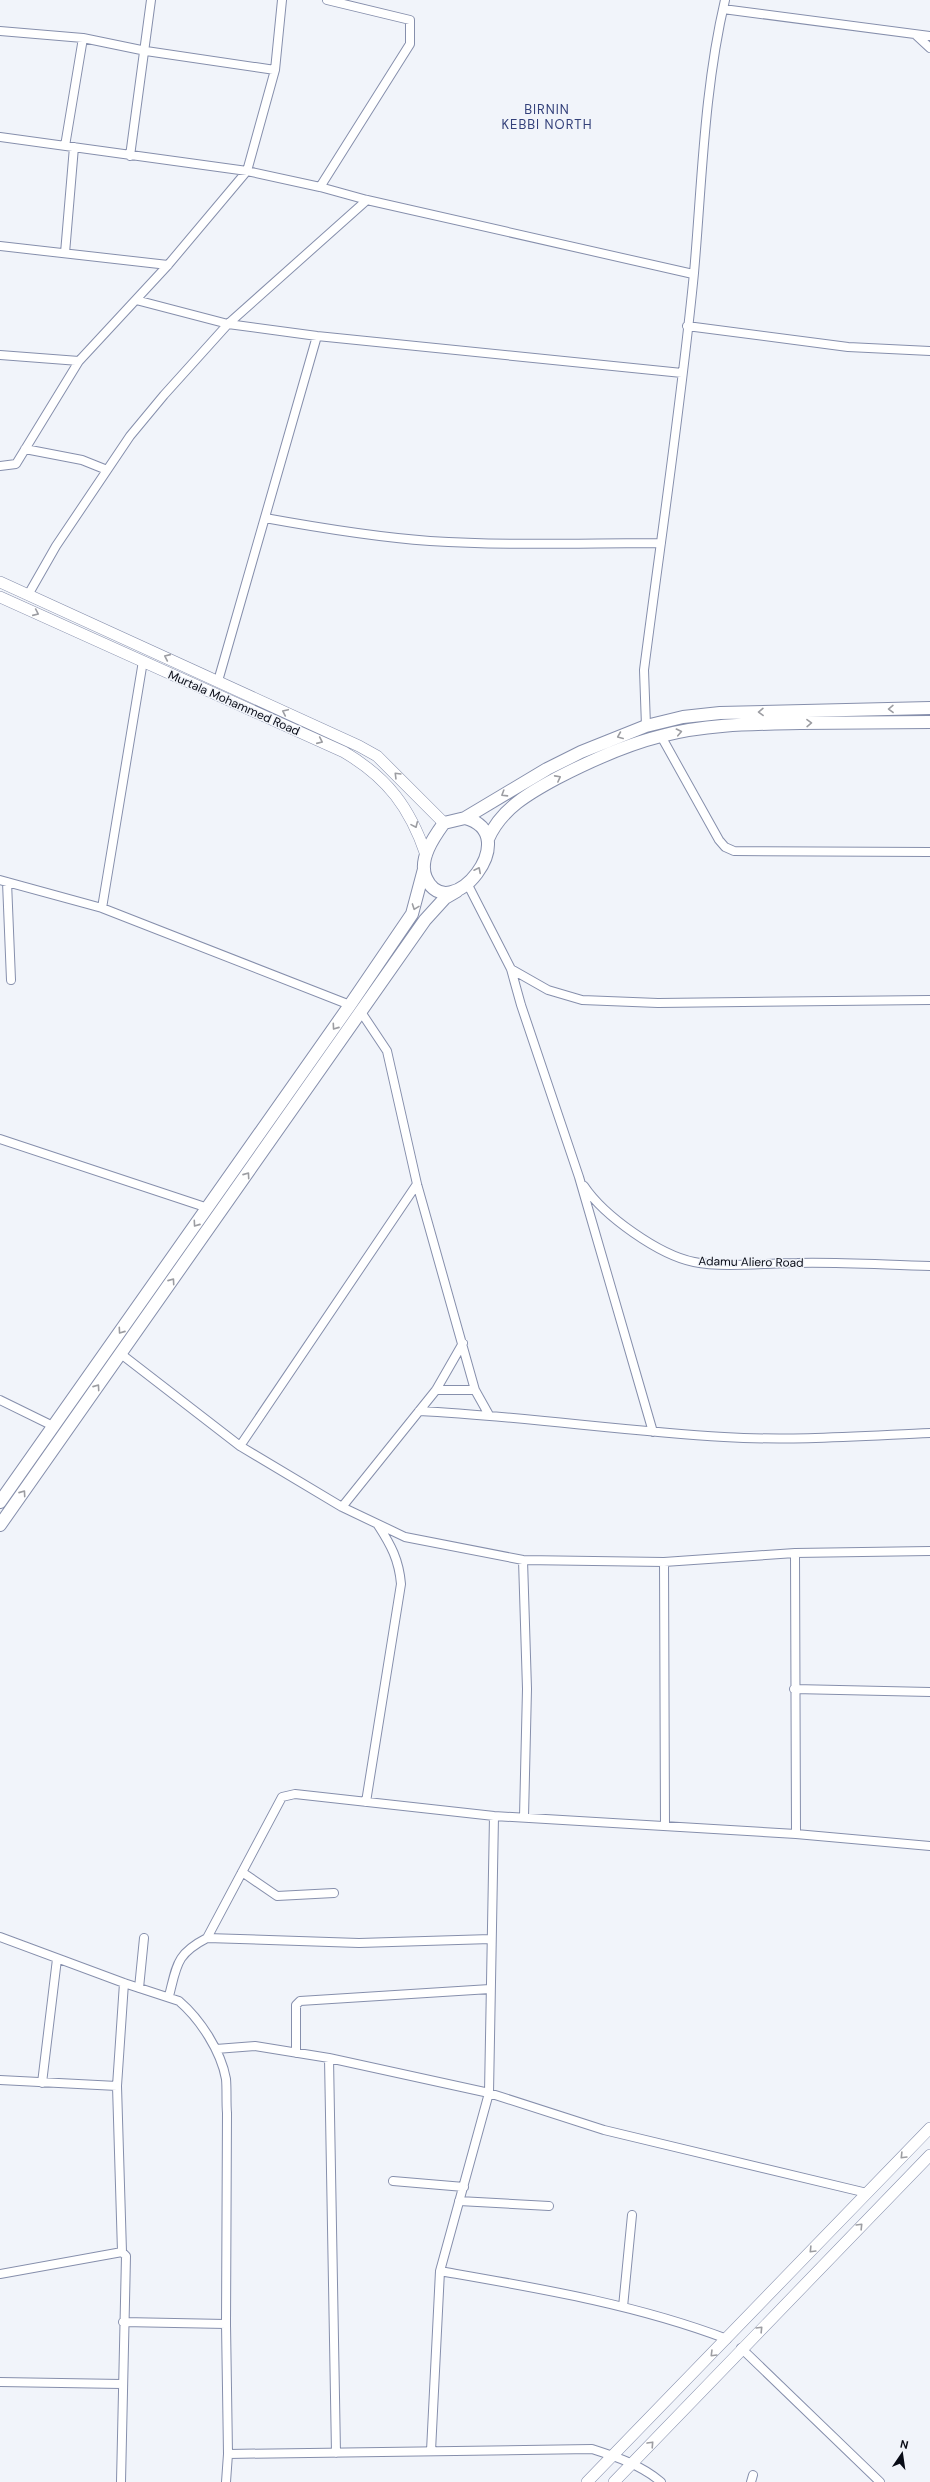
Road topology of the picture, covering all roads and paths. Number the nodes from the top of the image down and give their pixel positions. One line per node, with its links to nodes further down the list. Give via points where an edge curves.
1 (151, 0): 11 (street)
2 (282, 0): 12 (street)
3 (327, 0): 18 (street, via 410,20 412,30 410,44)
4 (725, 0): 5 (street)
5 (723, 9): 7 (street); 23 (street, via 709,91)
6 (0, 31): 9 (street)
7 (916, 35): 8 (street); 10 (street)
8 (930, 36)
9 (84, 38): 11 (street); 14 (street)
10 (930, 48)
11 (146, 51): 12 (street); 16 (street)
12 (275, 70): 17 (street)
13 (0, 138): 14 (street)
14 (65, 146): 15 (street)
15 (74, 147): 16 (street); 21 (street)
16 (130, 156): 17 (street)
17 (247, 171): 18 (street); 22 (street)
18 (320, 187): 19 (street)
19 (367, 200): 23 (street); 25 (street)
20 (0, 246): 21 (street)
21 (65, 253): 22 (street)
22 (168, 265): 24 (street)
23 (693, 274): 26 (street)
24 (136, 300): 25 (street); 30 (street)
25 (228, 324): 27 (street); 34 (street, via 130,436)
26 (687, 326): 28 (street, via 848,347); 31 (street)
27 (317, 336): 31 (street); 35 (street)
28 (930, 351)
29 (0, 355): 30 (street)
30 (79, 362): 32 (street)
31 (682, 373): 36 (street)
32 (25, 449): 33 (street, via 16,464); 34 (street, via 82,460)
33 (0, 466)
34 (108, 470): 38 (street, via 56,546)
35 (265, 518): 36 (street, via 333,530 429,541 489,544); 41 (street)
36 (661, 543): 44 (street, via 644,670)
37 (0, 582): 38 (main road, Murtala Mohammed Road)
38 (28, 595): 41 (main road, Murtala Mohammed Road, one-way to 38)
39 (0, 597): 40 (main road, Murtala Mohammed Road, one-way to 40)
40 (143, 661): 50 (main road, Murtala Mohammed Road, one-way to 50, via 363,763 378,775 401,801 412,818); 55 (street)
41 (218, 681): 47 (main road, Murtala Mohammed Road, one-way to 41, via 377,756)
42 (930, 708): 44 (main road, one-way to 44, via 720,713 682,717)
43 (930, 722): 45 (main road, one-way to 43, via 750,724)
44 (646, 726): 46 (main road, one-way to 46, via 547,769)
45 (661, 736): 48 (main road, one-way to 45, via 505,812 546,784 616,751); 49 (street, via 719,840 725,847 734,851)
46 (466, 818): 47 (main road, via 452,819); 48 (main road, via 481,826)
47 (444, 823): 50 (main road, via 433,837)
48 (488, 838): 53 (main road, one-way to 48, via 481,866)
49 (930, 852)
50 (426, 856): 51 (main road)
51 (424, 869): 54 (main road, via 428,881 438,891); 59 (main road, one-way to 59, via 412,914)
52 (3, 881): 55 (street); 57 (street)
53 (468, 885): 54 (main road); 56 (street)
54 (457, 891): 60 (main road, via 445,898 425,920)
55 (102, 908): 59 (street)
56 (511, 969): 58 (street, via 548,990 582,1000 658,1003); 62 (street)
57 (11, 980)
58 (930, 1000)
59 (350, 1005): 64 (main road, one-way to 64)
60 (361, 1012): 63 (street, via 387,1051); 67 (main road, one-way to 60)
61 (0, 1139): 64 (street)
62 (579, 1177): 65 (street, Adamu Aliero Road, via 593,1200 616,1218 664,1252 695,1262 825,1262); 74 (street)
63 (418, 1184): 66 (street); 76 (street)
64 (208, 1208): 73 (main road, one-way to 73)
65 (930, 1266)
66 (463, 1343): 68 (street); 69 (street)
67 (121, 1354): 76 (street); 79 (main road, one-way to 67)
68 (436, 1390): 69 (street); 71 (street)
69 (475, 1390): 72 (street)
70 (0, 1400): 73 (street)
71 (419, 1411): 72 (street); 78 (street)
72 (489, 1415): 74 (street)
73 (53, 1426): 77 (main road)
74 (653, 1432): 75 (street, via 796,1439)
75 (930, 1433)
76 (240, 1446): 78 (street)
77 (0, 1502)
78 (342, 1507): 80 (street)
79 (0, 1525)
80 (378, 1525): 83 (street, via 405,1537); 87 (street, via 393,1548 400,1566 401,1584)
81 (930, 1551): 82 (street)
82 (795, 1553): 84 (street); 85 (street)
83 (523, 1560): 84 (street); 89 (street, via 527,1689)
84 (664, 1562): 90 (street)
85 (794, 1689): 86 (street); 91 (street)
86 (930, 1692)
87 (366, 1802): 88 (street); 93 (street, via 295,1794 282,1797)
88 (494, 1816): 89 (street); 98 (street)
89 (524, 1817): 90 (street)
90 (665, 1826): 91 (street)
91 (796, 1834): 92 (street)
92 (930, 1846)
93 (242, 1872): 94 (street, via 277,1896); 97 (street)
94 (334, 1893)
95 (0, 1938): 99 (street)
96 (144, 1938): 101 (street)
97 (207, 1938): 98 (street, via 359,1943); 103 (street, via 179,1958)
98 (491, 1939): 102 (street)
99 (56, 1959): 100 (street); 108 (street)
100 (124, 1983): 101 (street); 109 (street)
101 (139, 1988): 103 (street)
102 (490, 1989): 105 (street, via 300,2001 296,2005); 110 (street)
103 (169, 1996): 104 (street, via 186,2007)
104 (216, 2049): 105 (street, via 255,2046); 124 (street, via 226,2085)
105 (296, 2053): 106 (street)
106 (329, 2058): 110 (street); 130 (street)
107 (0, 2080): 108 (street)
108 (42, 2083): 109 (street)
109 (117, 2086): 119 (street)
110 (489, 2093): 114 (street); 115 (street, via 604,2130)
111 (930, 2128): 115 (main road, one-way to 115)
112 (930, 2155): 126 (main road, one-way to 112)
113 (394, 2181): 114 (street)
114 (464, 2187): 116 (street)
115 (867, 2193): 125 (main road, one-way to 125)
116 (459, 2201): 117 (street); 120 (street)
117 (549, 2206)
118 (632, 2215): 122 (street)
119 (122, 2252): 121 (street); 123 (street, via 126,2256)
120 (440, 2271): 122 (street, via 580,2296); 129 (street)
121 (0, 2274)
122 (623, 2307): 125 (street, via 682,2322)
123 (123, 2322): 124 (street); 128 (street)
124 (226, 2324): 131 (street)
125 (728, 2339): 132 (main road, one-way to 132)
126 (741, 2348): 133 (main road, one-way to 126); 139 (street)
127 (0, 2382): 128 (street)
128 (122, 2384): 134 (street)
129 (431, 2452): 130 (street); 132 (street, via 592,2449)
130 (336, 2453): 131 (street)
131 (228, 2454): 135 (street)
132 (613, 2455): 133 (street); 136 (main road)
133 (632, 2464): 137 (main road); 138 (street, via 648,2471)
134 (121, 2482)
135 (226, 2482)
136 (587, 2482)
137 (614, 2482)
138 (661, 2482)
139 (880, 2482)

